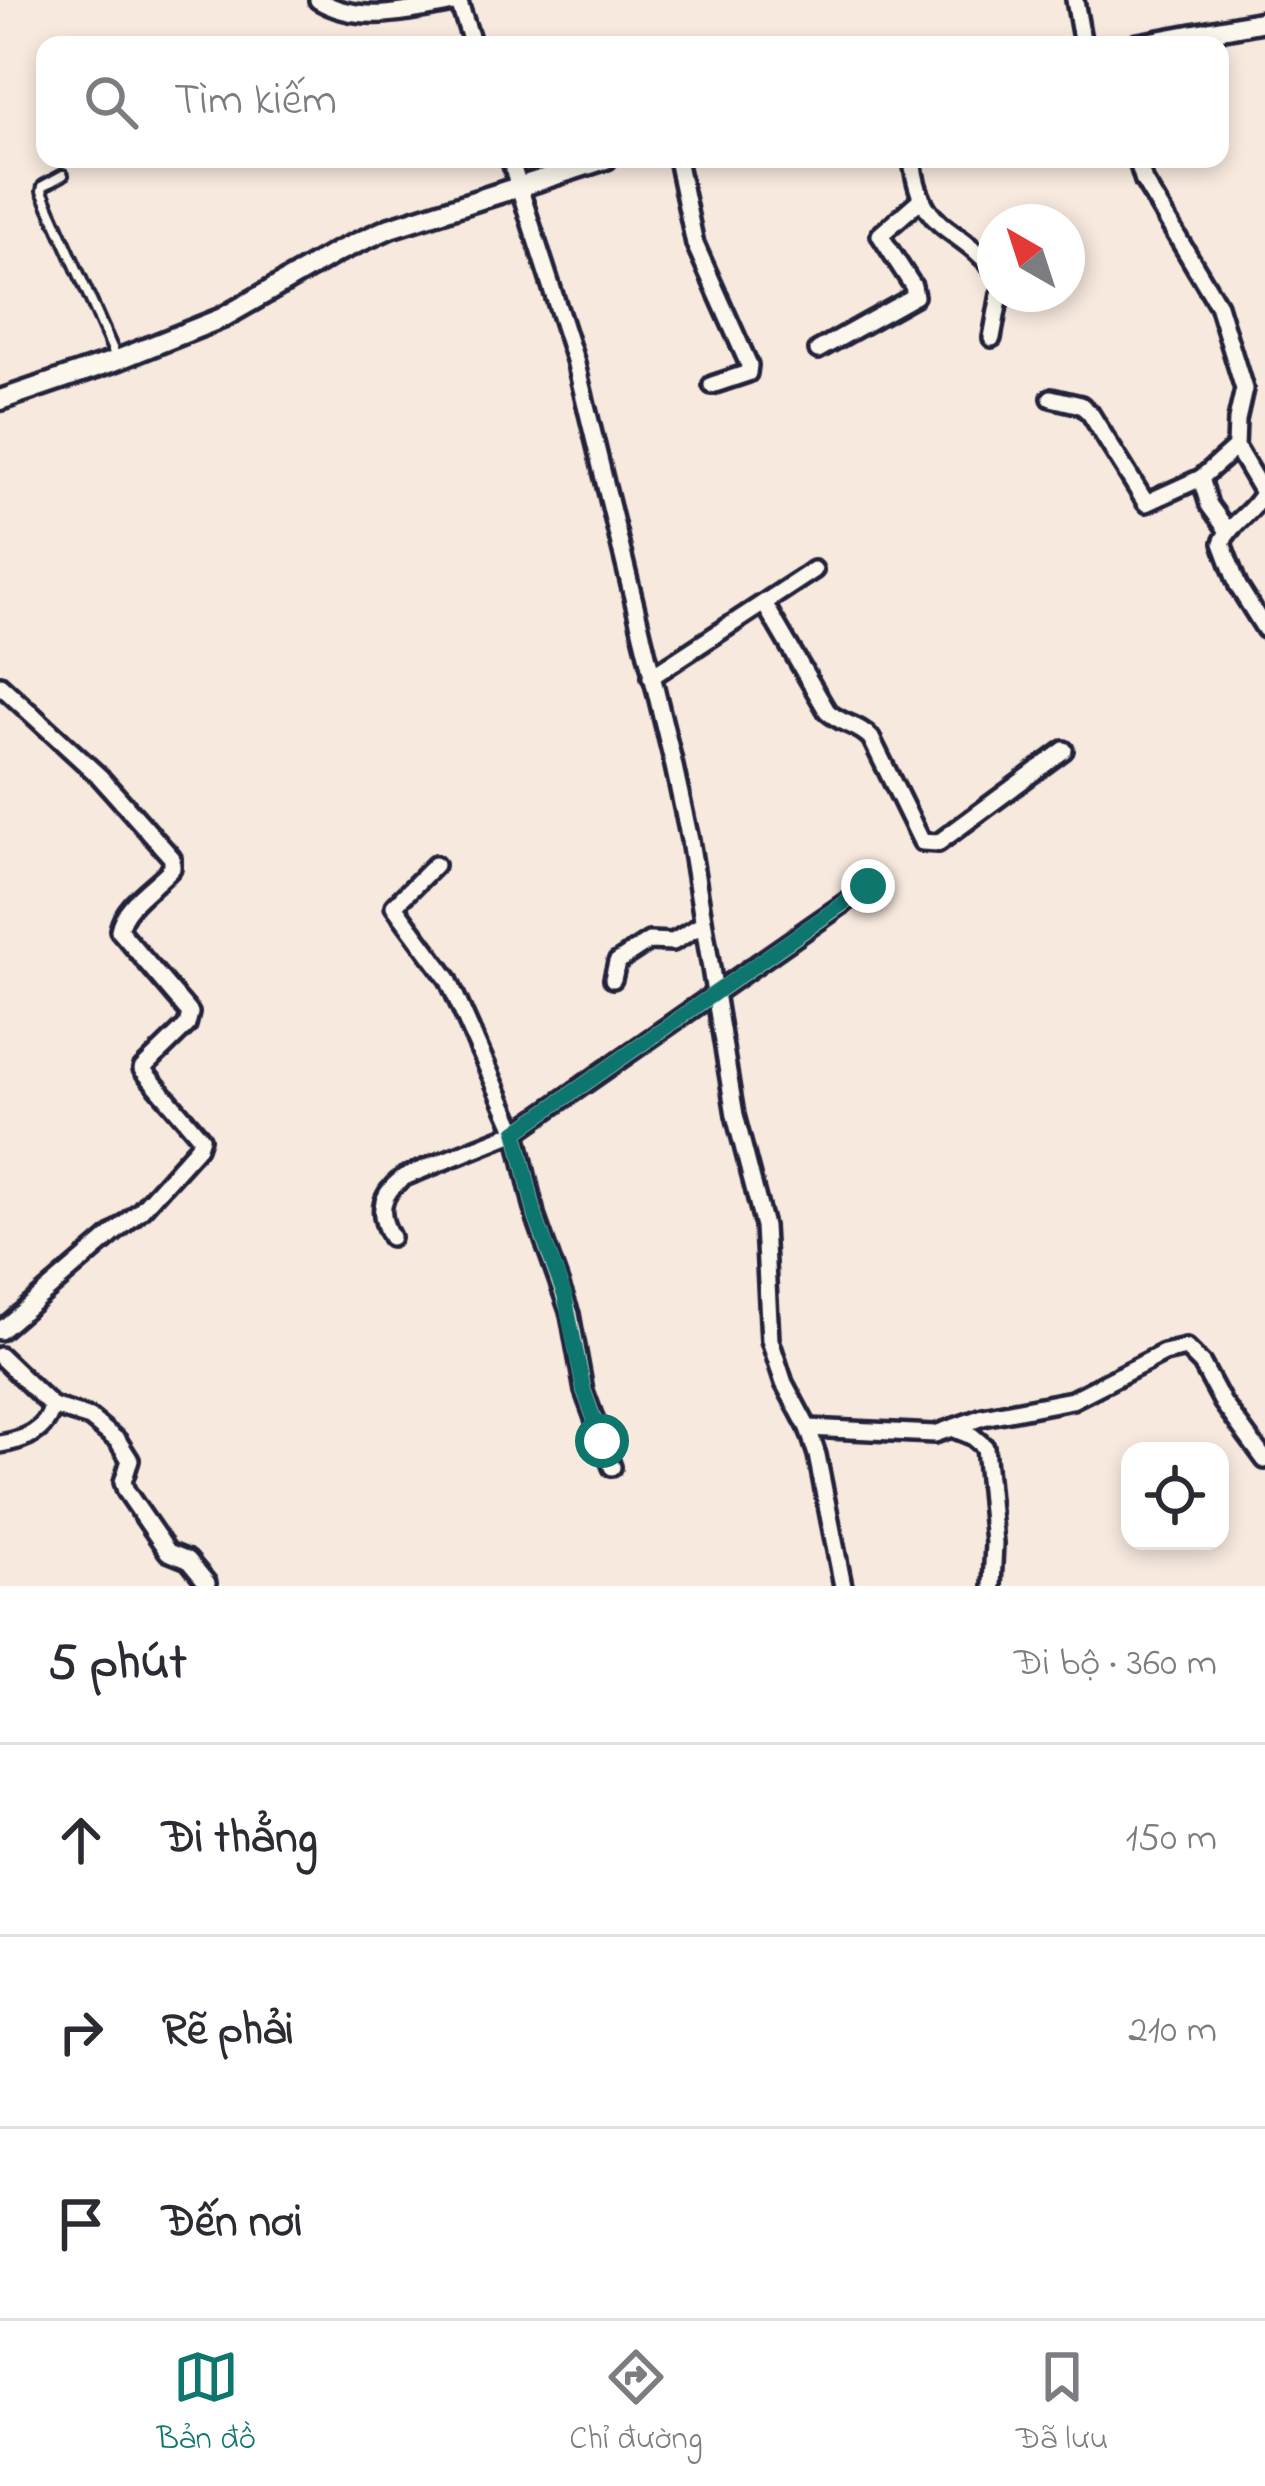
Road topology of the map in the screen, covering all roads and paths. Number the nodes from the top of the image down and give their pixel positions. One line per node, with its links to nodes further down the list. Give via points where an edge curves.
1 (318, 0): 3 (street, via 377,15)
2 (1075, 0): 6 (street)
3 (458, 1): 5 (street)
4 (1265, 21): 7 (street)
5 (470, 36)
6 (1081, 36)
7 (1184, 36)
8 (513, 168): 14 (street)
9 (576, 168): 14 (street)
10 (679, 168): 21 (street, via 695,244 748,365 748,373)
11 (914, 168): 15 (street)
12 (1140, 168): 24 (street, via 1226,328 1244,389)
13 (63, 175): 20 (lane, via 42,191)
14 (518, 185): 20 (street, via 391,228 221,318); 31 (street, via 575,360)
15 (920, 200): 16 (street); 19 (street, via 880,236 915,296)
16 (977, 256)
17 (997, 312): 18 (street)
18 (992, 338)
19 (818, 350)
20 (118, 360): 23 (street)
21 (712, 385)
22 (1051, 398): 25 (street, via 1090,413 1146,503)
23 (0, 400)
24 (1236, 448): 25 (street); 26 (street)
25 (1202, 478): 27 (street)
26 (1264, 495): 27 (street)
27 (1228, 531): 30 (street, via 1224,554)
28 (814, 570): 29 (street)
29 (764, 603): 31 (street); 33 (street, via 827,711 871,738 922,842 938,843)
30 (1265, 629)
31 (651, 677): 36 (street)
32 (0, 686): 41 (street, via 100,777 172,858 119,930 190,1013 188,1025 142,1069 201,1138 141,1210)
33 (1064, 750)
34 (435, 866): 39 (street, via 394,906 448,979)
35 (868, 886): 38 (street)
36 (703, 924): 37 (street, via 673,942 649,940 617,962); 38 (street)
37 (613, 979)
38 (715, 996): 39 (street); 44 (street, via 766,1239 770,1340)
39 (516, 1132): 40 (street, via 392,1186 382,1199); 48 (street)
40 (391, 1238)
41 (0, 1331)
42 (0, 1356): 43 (street)
43 (52, 1406): 46 (street, via 44,1425); 49 (street, via 90,1418 118,1441 130,1460 126,1491 168,1552 188,1560)
44 (808, 1428): 45 (street, via 910,1436); 50 (street)
45 (952, 1428): 47 (street, via 1072,1400 1186,1348); 51 (street, via 985,1448)
46 (0, 1444)
47 (1265, 1460)
48 (612, 1467)
49 (207, 1583)
50 (843, 1586)
51 (992, 1586)

